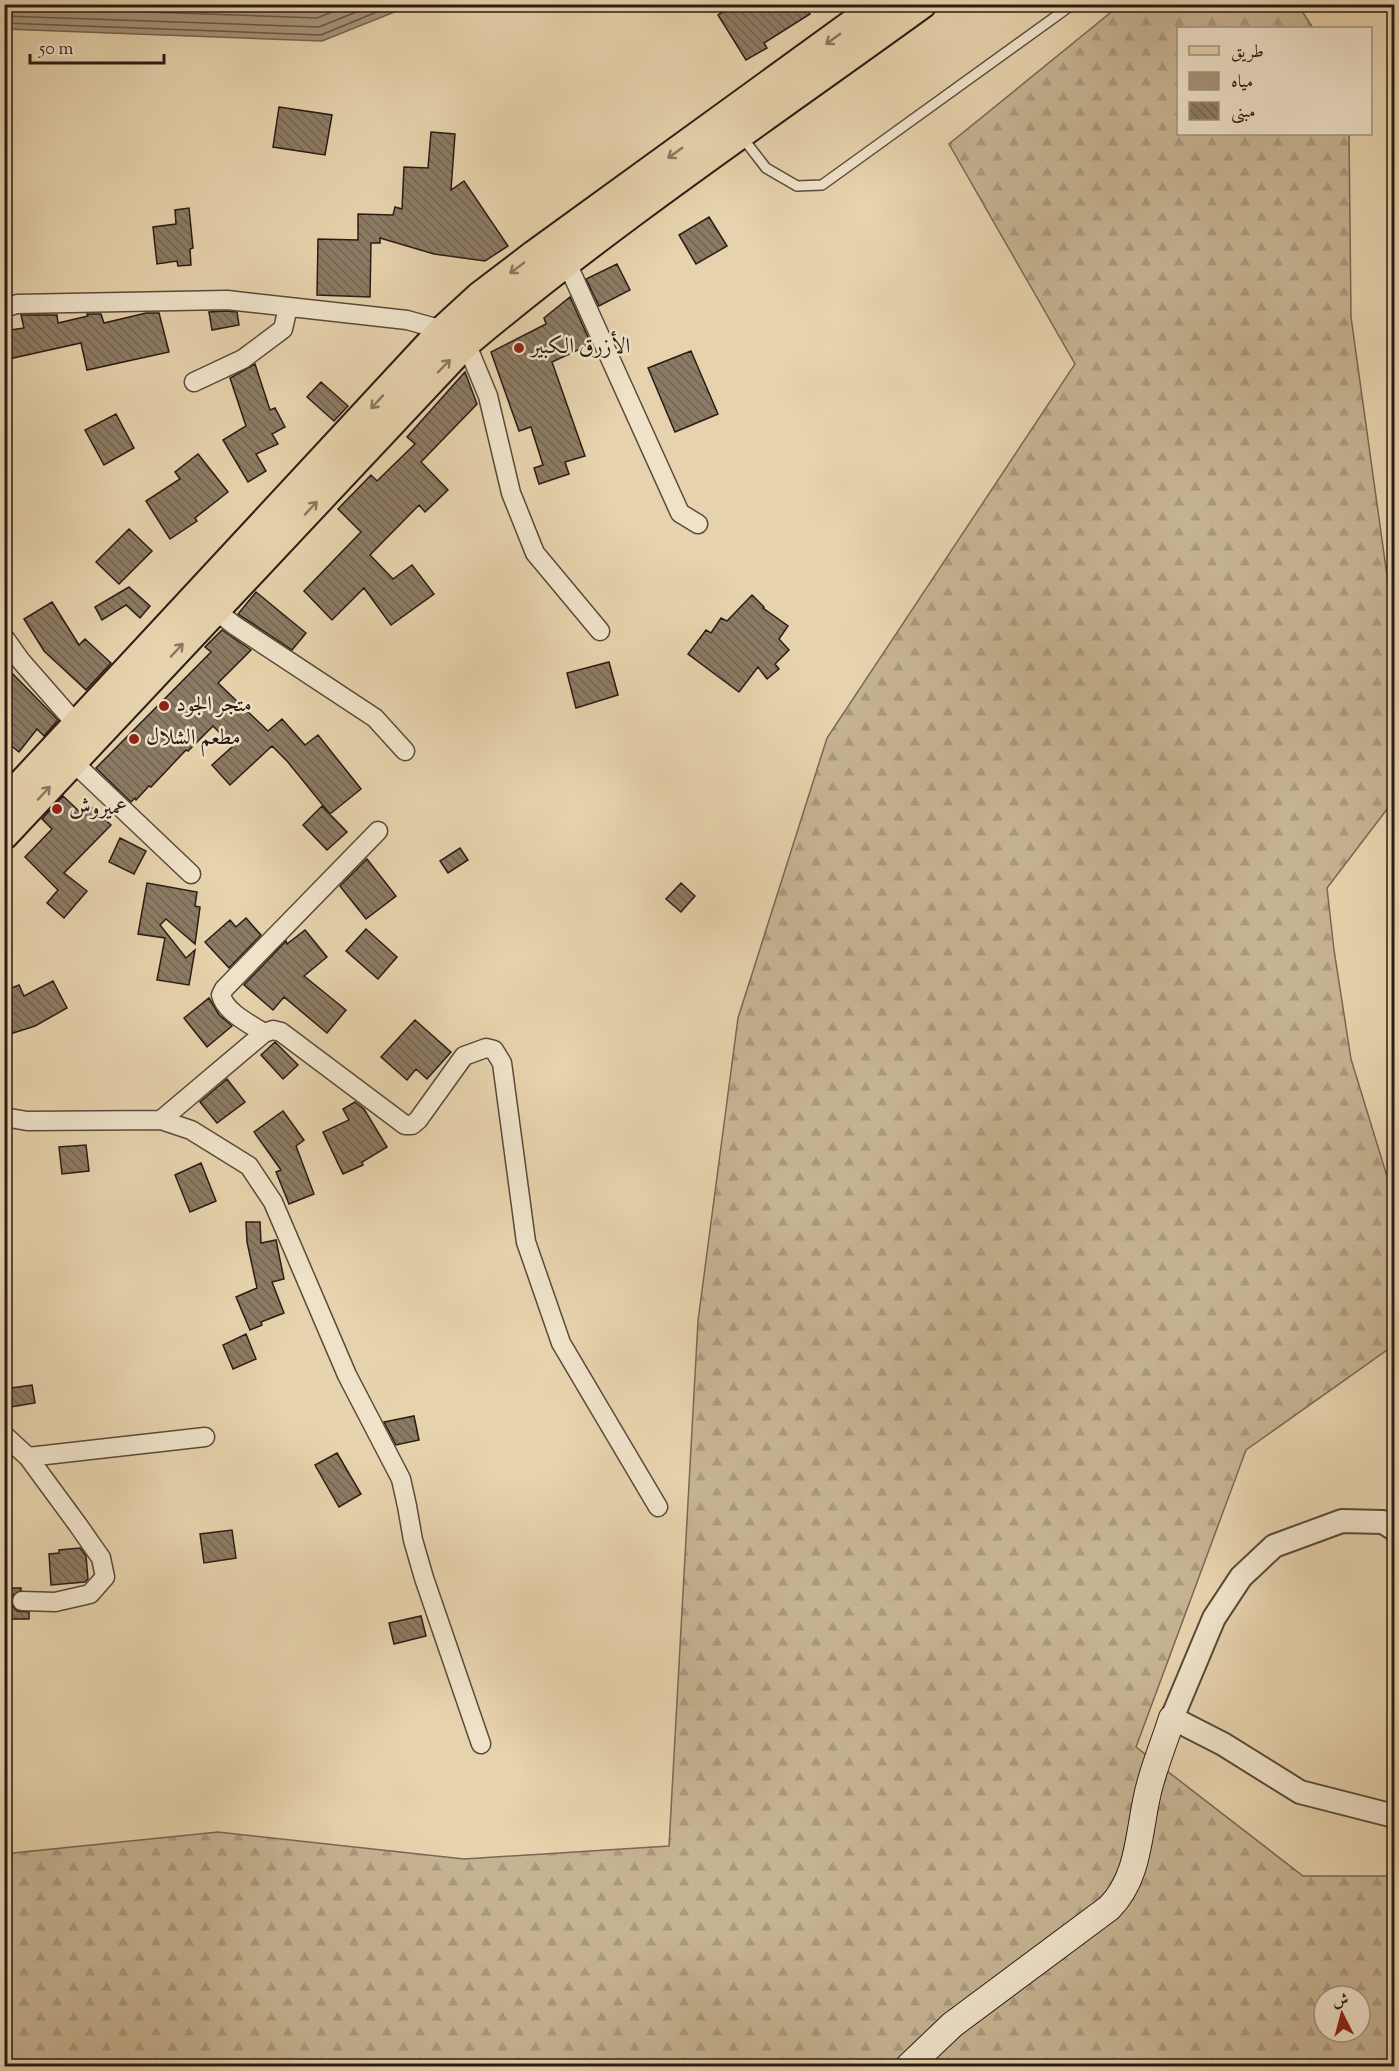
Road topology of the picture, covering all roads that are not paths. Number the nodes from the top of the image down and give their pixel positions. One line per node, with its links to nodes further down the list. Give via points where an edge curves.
1 (880, 4): 8 (main road, one-way to 8, via 479,297)
2 (922, 4): 4 (main road)
3 (1073, 4): 4 (lane, via 822,185 796,186 766,168)
4 (741, 135): 5 (main road)
5 (567, 263): 8 (main road, via 515,302); 10 (street, via 680,513)
6 (288, 307): 7 (street, via 227,300 17,304); 8 (street, via 407,320); 9 (street, via 283,329 243,359)
7 (4, 308)
8 (454, 336): 11 (main road, one-way to 8); 12 (street, via 488,396 511,494 535,554); 14 (main road, one-way to 14)
9 (194, 382)
10 (698, 524)
11 (215, 610): 15 (street, via 375,718); 16 (main road, one-way to 11)
12 (600, 631)
13 (4, 637): 14 (street)
14 (77, 725): 17 (main road)
15 (405, 751)
16 (73, 762): 19 (main road, one-way to 16); 20 (street)
17 (4, 803)
18 (378, 831): 21 (street, via 224,989 222,1002)
19 (4, 836)
20 (191, 874)
21 (264, 1033): 23 (street); 27 (street, via 281,1032 405,1125 418,1120 464,1056 486,1048 494,1050 502,1063 526,1242 561,1343)
22 (4, 1117): 23 (street, via 27,1121)
23 (161, 1120): 31 (street, via 191,1130 249,1166 273,1202 347,1375 400,1479 424,1578)
24 (4, 1435): 26 (street)
25 (205, 1437): 26 (street)
26 (28, 1457): 29 (street, via 101,1558 105,1577 90,1594 54,1602)
27 (658, 1507)
28 (1391, 1523): 30 (street, via 1342,1521 1274,1546 1241,1576 1214,1618)
29 (22, 1601)
30 (1172, 1718): 32 (street, via 1223,1744 1300,1792); 33 (main road, via 1150,1785 1133,1869 1119,1898 952,2025)
31 (481, 1744)
32 (1395, 1816)
33 (909, 2067)

